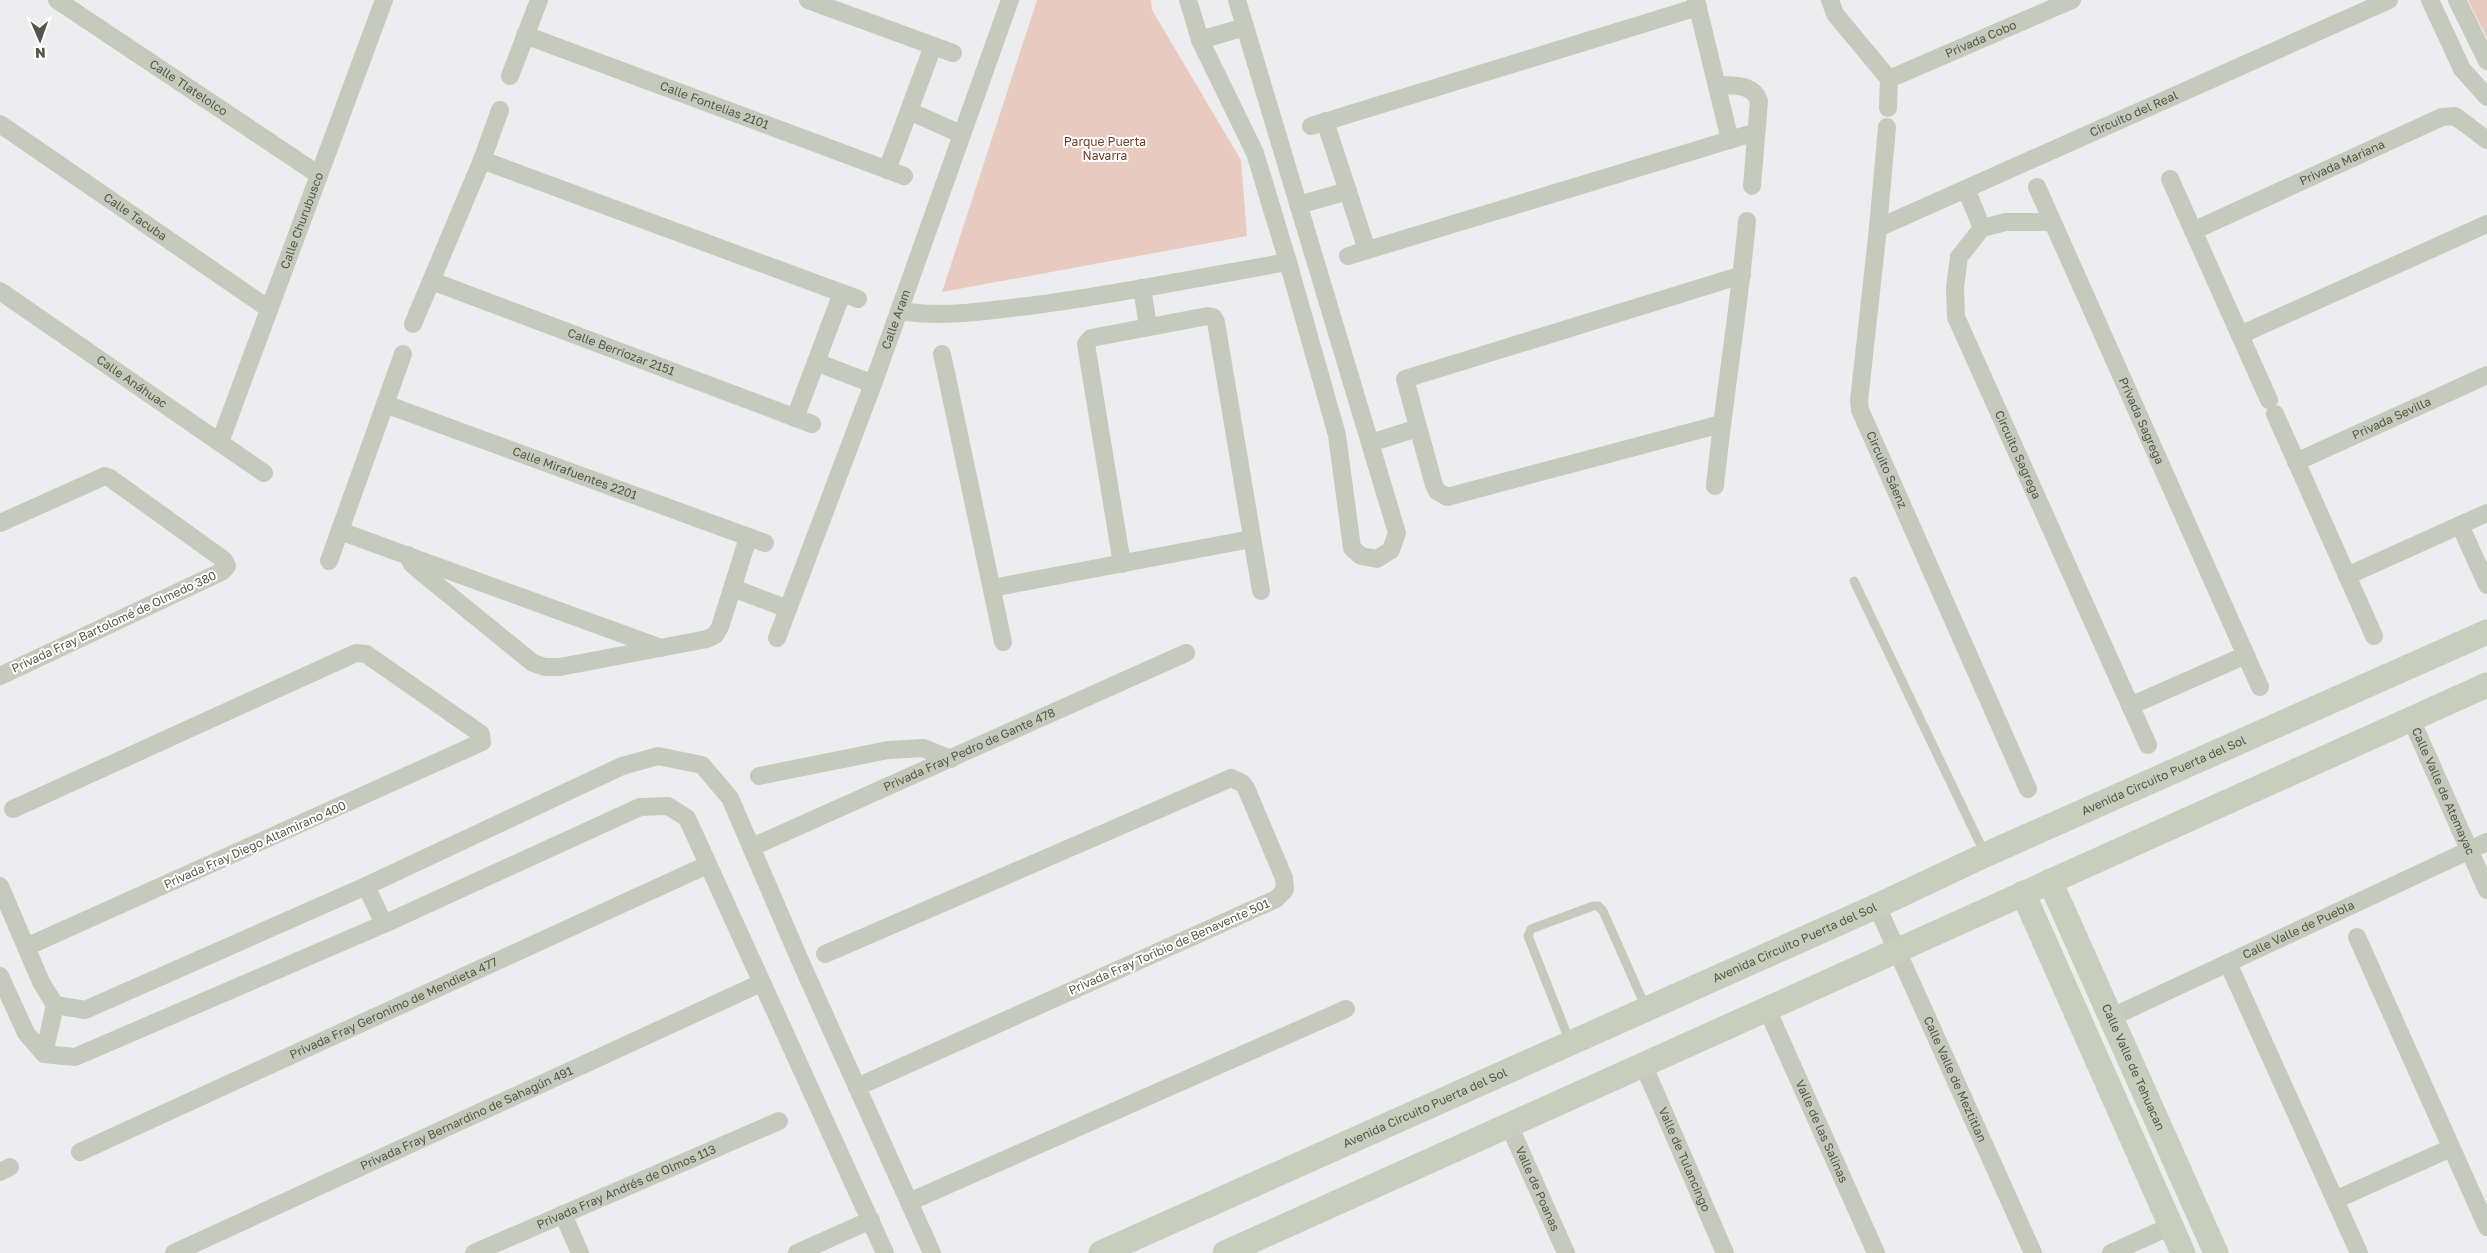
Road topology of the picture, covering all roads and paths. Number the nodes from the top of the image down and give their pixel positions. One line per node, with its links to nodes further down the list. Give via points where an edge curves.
1 (57, 0): 35 (street, Calle Tlatelolco)
2 (384, 0): 35 (street, Calle Churubusco)
3 (539, 0): 15 (street)
4 (808, 0): 17 (street)
5 (1010, 0): 30 (street, Calle Aram)
6 (1188, 0): 16 (street)
7 (1238, 0): 14 (street)
8 (1830, 0): 21 (street, via 1835,14)
9 (2072, 0): 21 (street, Privada Cobo)
10 (2389, 0): 40 (street, Circuito del Real)
11 (2430, 0): 23 (street, via 2462,69)
12 (2457, 0): 19 (street)
13 (1697, 3): 22 (street); 41 (street, via 1318,123)
14 (1245, 27): 16 (street); 42 (street)
15 (525, 35): 20 (street); 34 (street, Calle Fontelias 2101)
16 (1200, 40): 51 (street, via 1255,154)
17 (933, 46): 18 (street); 26 (street)
18 (953, 53)
19 (2487, 61)
20 (510, 76)
21 (1889, 79): 24 (street)
22 (1717, 85): 29 (street, via 1750,88 1756,92 1759,101); 31 (street)
23 (2487, 98)
24 (1888, 108)
25 (500, 110): 33 (street)
26 (910, 111): 30 (street); 34 (street)
27 (0, 124): 56 (street, Calle Tacuba)
28 (1887, 128): 46 (street, Circuito Sáenz)
29 (1756, 132): 31 (street); 38 (street)
30 (960, 134): 57 (street, Calle Aram)
31 (1730, 140): 49 (street)
32 (2487, 140): 48 (street, Privada Mariana, via 2455,116 2442,117)
33 (482, 160): 53 (street); 63 (street, via 850,296)
34 (888, 170): 36 (street, Calle Fontelias 2101)
35 (319, 176): 56 (street, Calle Churubusco)
36 (904, 176)
37 (2170, 180): 48 (street)
38 (1752, 186)
39 (2037, 187): 44 (street, Privada Sagrega)
40 (1966, 189): 46 (street, Circuito del Real); 47 (street)
41 (1348, 192): 42 (street); 49 (street)
42 (1298, 205): 70 (street)
43 (1747, 221): 52 (street)
44 (2052, 222): 47 (street, via 2006,222); 95 (street, Privada Sagrega)
45 (2487, 224): 60 (street)
46 (1878, 228): 104 (street, Circuito Sáenz, via 1860,410)
47 (1982, 228): 99 (street, Circuito Sagrega, via 1960,257 1956,317)
48 (2193, 231): 60 (street)
49 (1367, 250): 50 (street)
50 (1348, 256)
51 (1288, 262): 54 (street); 70 (street, via 1337,435 1352,548 1361,556 1377,559 1391,550 1397,533)
52 (1742, 275): 67 (street); 68 (street, via 1405,379)
53 (432, 281): 58 (street); 63 (street, Calle Berriozar 2151, via 804,421)
54 (1142, 288): 57 (street, via 947,315); 59 (street)
55 (0, 291): 69 (street, Calle Anáhuac)
56 (269, 309): 69 (street, Calle Churubusco)
57 (899, 311): 65 (street, Calle Aram)
58 (413, 324)
59 (1148, 326): 78 (street, via 1208,316 1216,322); 81 (street, via 1092,338 1086,344)
60 (2240, 335): 71 (street)
61 (403, 354): 66 (street)
62 (942, 354): 86 (street)
63 (816, 362): 65 (street)
64 (2487, 375): 71 (street, Privada Sevilla)
65 (873, 384): 88 (street, Calle Aram)
66 (385, 404): 77 (street); 85 (street, Calle Mirafuentes 2201, via 757,541)
67 (1721, 424): 68 (street, via 1447,497 1434,485); 73 (street)
68 (1418, 428): 70 (street)
69 (220, 442): 72 (street, Calle Anáhuac)
70 (1370, 443)
71 (2296, 462): 82 (street)
72 (264, 473)
73 (1715, 486)
74 (2487, 513): 76 (street)
75 (0, 523): 96 (street, Privada Fray Bartolomé de Olmedo 380, via 105,476 224,560 227,566 223,571)
76 (2460, 525): 82 (street); 84 (street)
77 (340, 531): 79 (street); 80 (street)
78 (1251, 540): 81 (street); 87 (street)
79 (408, 555): 93 (street); 93 (street, via 420,571 533,663 560,667)
80 (329, 561)
81 (1122, 564): 86 (street)
82 (2347, 576): 90 (street)
83 (1854, 581): 109 (lane)
84 (2487, 584)
85 (733, 588): 88 (street); 93 (street, via 715,635)
86 (992, 588): 92 (street)
87 (1261, 591)
88 (788, 609): 91 (street, Calle Aram)
89 (2487, 632): 109 (street, Avenida Circuito Puerta del Sol)
90 (2374, 636)
91 (777, 638)
92 (1003, 642)
93 (662, 648)
94 (1186, 653): 102 (street, Privada Fray Pedro de Gante 478)
95 (2246, 655): 98 (street, Privada Sagrega); 99 (street)
96 (0, 676)
97 (2487, 684): 100 (street)
98 (2260, 687)
99 (2130, 706): 101 (street, Circuito Sagrega)
100 (2412, 719): 108 (street, Calle Valle de Atemayac); 111 (street)
101 (2148, 745)
102 (951, 759): 103 (street, via 923,748 888,750); 107 (street, Privada Fray Pedro de Gante 478)
103 (759, 776)
104 (2028, 789)
105 (12, 809): 119 (street, Privada Fray Diego Altamirano 400, via 356,653 366,654 481,734 482,742)
106 (2487, 842): 108 (street, Calle Valle de Puebla)
107 (752, 847): 113 (street, via 730,798 702,765 658,756 622,766); 133 (street)
108 (2471, 850): 114 (street, Calle Valle de Atemayac); 122 (street, Calle Valle de Puebla)
109 (1985, 855): 116 (street, Avenida Circuito Puerta del Sol)
110 (707, 865): 117 (street, via 687,818 668,806 640,807); 124 (street); 137 (street, Privada Fray Geronimo de Mendieta 477)
111 (2050, 881): 115 (street); 129 (street, Calle Valle de Tehuacan)
112 (0, 886): 119 (street)
113 (366, 886): 117 (street); 125 (street, via 84,1010)
114 (2487, 890)
115 (2023, 893): 120 (street); 142 (street)
116 (1877, 906): 120 (street, Calle Valle de Meztitlan); 126 (street, Avenida Circuito Puerta del Sol)
117 (384, 924): 131 (street, via 75,1057)
118 (2357, 937): 136 (street)
119 (26, 947): 125 (street)
120 (1897, 950): 128 (street); 155 (street, Calle Valle de Meztitlan)
121 (825, 954): 133 (street, Privada Fray Toribio de Benavente 501, via 1231,778 1246,788 1284,878 1284,890 1276,899)
122 (2228, 964): 129 (street, Calle Valle de Puebla); 138 (street)
123 (0, 976): 131 (street, via 26,1033)
124 (761, 983): 141 (street); 144 (street, Privada Fray Bernardino de Sahagún 491)
125 (55, 1005): 131 (street)
126 (1646, 1008): 130 (street, Avenida Circuito Puerta del Sol); 130 (lane, via 1598,906 1531,929 1528,936)
127 (1346, 1009): 139 (street)
128 (1767, 1009): 132 (street); 154 (street, Valle de las Salinas)
129 (2110, 1018): 158 (street, Calle Valle de Tehuacan)
130 (1570, 1042): 150 (street, Avenida Circuito Puerta del Sol)
131 (44, 1054)
132 (1644, 1064): 135 (street); 153 (street, Valle de Tulancingo)
133 (857, 1087): 139 (street)
134 (779, 1121): 140 (street, Privada Fray Andrés de Olmos 113)
135 (1509, 1125): 151 (street); 152 (street, Valle de Poanas)
136 (2451, 1148): 138 (street); 143 (street)
137 (80, 1152)
138 (2334, 1200): 159 (street)
139 (909, 1202): 149 (street)
140 (563, 1214): 145 (street, Privada Fray Andrés de Olmos 113); 146 (street)
141 (871, 1220): 147 (street); 148 (street)
142 (2171, 1226): 156 (street); 157 (street)
143 (2487, 1227)
144 (174, 1253)
145 (474, 1253)
146 (580, 1253)
147 (797, 1253)
148 (885, 1253)
149 (932, 1253)
150 (1101, 1253)
151 (1225, 1253)
152 (1566, 1253)
153 (1725, 1253)
154 (1876, 1253)
155 (2033, 1253)
156 (2111, 1253)
157 (2183, 1253)
158 (2216, 1253)
159 (2358, 1253)

